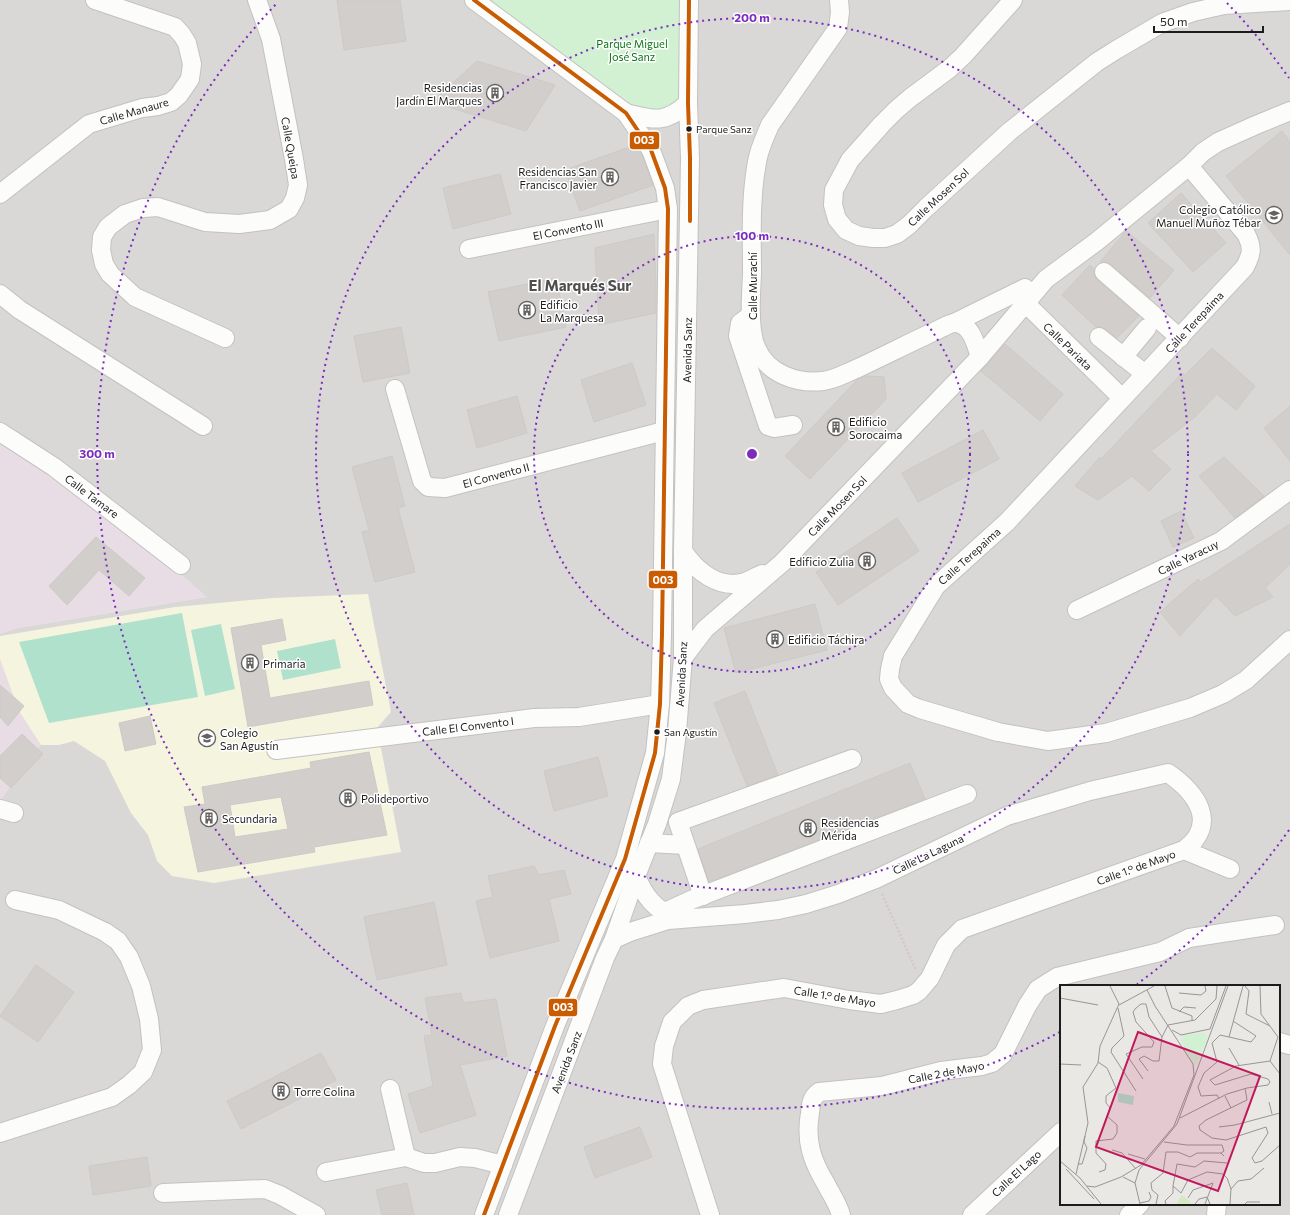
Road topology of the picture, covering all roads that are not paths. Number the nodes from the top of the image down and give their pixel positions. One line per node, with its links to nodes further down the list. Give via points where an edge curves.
1 (95, 0): 12 (street, Calle Manaure, via 175,28 182,34 189,48 192,64 190,79 179,95 170,102 89,124)
2 (257, 0): 22 (street, Calle Queipa, via 271,39 298,185 289,209 270,220 239,224 205,222 158,207 143,208 125,214 108,227 102,237 104,264 110,274 135,297)
3 (474, 0): 10 (street, Avenida Sanz)
4 (689, 0): 8 (street, Avenida Sanz)
5 (839, 0): 18 (street, Calle Murachí, via 838,28 770,126 757,160 752,205)
6 (1013, 0): 7 (street, Calle Mosen Sol, via 963,56 896,110 850,160 834,190 833,206 837,219 846,230 859,236 873,238 897,234 1010,131 1097,62 1162,23 1224,5)
7 (1290, 1)
8 (688, 103): 10 (street, Avenida Sanz, via 677,113 657,119); 34 (street, Avenida Sanz, via 690,158)
9 (1290, 111): 11 (street, Calle Mosen Sol, via 1218,142)
10 (626, 113): 13 (street, Avenida Sanz, via 651,150 665,188)
11 (1189, 166): 17 (street, Calle Mosen Sol, via 1096,242); 23 (street, Calle Terepaima, via 1246,234 1251,246 1245,267)
12 (0, 194)
13 (668, 209): 14 (street, El Convento III); 31 (street, Avenida Sanz)
14 (468, 249)
15 (1104, 272): 23 (street)
16 (0, 294): 30 (street, via 20,310)
17 (1020, 298): 19 (street, Calle Murachí); 24 (street, Calle Mosen Sol); 28 (street, Calle Pariata)
18 (751, 315): 19 (street, Calle Murachí, via 756,349 764,359 775,371 792,379 808,382 825,381 844,374); 29 (street, via 740,323 738,336 768,426 774,428)
19 (954, 323): 24 (street, via 964,325 976,342)
20 (1147, 328): 25 (street)
21 (1099, 337): 25 (street)
22 (225, 338)
23 (1180, 338): 26 (street, Calle Terepaima)
24 (980, 357): 35 (street, Calle Mosen Sol)
25 (1123, 357): 26 (street)
26 (1144, 374): 28 (street, Calle Terepaima)
27 (395, 389): 31 (street, El Convento II, via 422,481 428,487 445,488)
28 (1122, 398): 38 (street, Calle Terepaima, via 1007,522 936,586 893,656 889,679 893,688 908,704 920,709 998,732 1048,741 1106,733 1190,708 1223,694 1246,680)
29 (793, 425)
30 (203, 426)
31 (664, 431): 40 (street, Avenida Sanz)
32 (0, 432): 36 (street, Calle Tamare, via 54,467)
33 (1290, 490): 37 (street, Calle Yaracuy, via 1221,541)
34 (683, 551): 35 (street, Calle Mosen Sol, via 698,570 725,583 745,582); 39 (street, Avenida Sanz)
35 (782, 563): 39 (street, Calle Mosen Sol, via 705,629)
36 (181, 564)
37 (1077, 610)
38 (1290, 640)
39 (683, 658): 44 (street, Avenida Sanz, via 671,779)
40 (660, 704): 41 (street, Calle El Convento I, via 579,717 534,718); 61 (street, Avenida Sanz, via 655,753 625,860 554,1026)
41 (276, 750)
42 (852, 758): 45 (street, via 680,821 678,824)
43 (967, 794): 49 (street)
44 (649, 843): 45 (street); 48 (street, Avenida Sanz)
45 (685, 845): 49 (street)
46 (1184, 850): 47 (street); 52 (street, Calle La Laguna, via 1198,835 1202,827 1202,817 1194,797 1168,773 1090,791 1007,816 876,879 806,904 778,910); 69 (street, Calle 1.° de Mayo, via 962,929 946,945 930,978 913,995 881,1004 784,988 703,1000 688,1006 672,1022 664,1046 662,1064)
47 (1230, 869)
48 (636, 876): 51 (street, Calle La Laguna, via 653,905); 54 (street, Avenida Sanz)
49 (703, 896): 51 (street)
50 (15, 900): 58 (street, via 59,910 118,941 129,957 141,986 149,1019 152,1050 143,1072 112,1096)
51 (665, 912): 52 (street, Calle La Laguna)
52 (685, 919): 54 (street, Calle La Laguna, via 649,925)
53 (1275, 925): 70 (street, Calle 2 de Mayo, via 1189,938 1160,952 1057,977 1038,989 1003,1054 982,1066 941,1071 882,1086 819,1092 812,1099 808,1123 810,1151)
54 (614, 939): 68 (street, Avenida Sanz)
55 (1280, 1042): 56 (street)
56 (1290, 1045)
57 (390, 1089): 60 (street)
58 (0, 1133)
59 (1060, 1133): 71 (street, Calle El Lago)
60 (406, 1157): 61 (street, via 424,1163 475,1158); 62 (street)
61 (503, 1165): 67 (street, Avenida Sanz)
62 (326, 1172)
63 (163, 1193): 66 (street, via 265,1189 280,1194)
64 (1139, 1205): 72 (street)
65 (1217, 1205): 73 (street)
66 (316, 1215)
67 (484, 1215)
68 (508, 1215)
69 (710, 1215)
70 (841, 1215)
71 (972, 1215)
72 (1129, 1215)
73 (1216, 1215)

